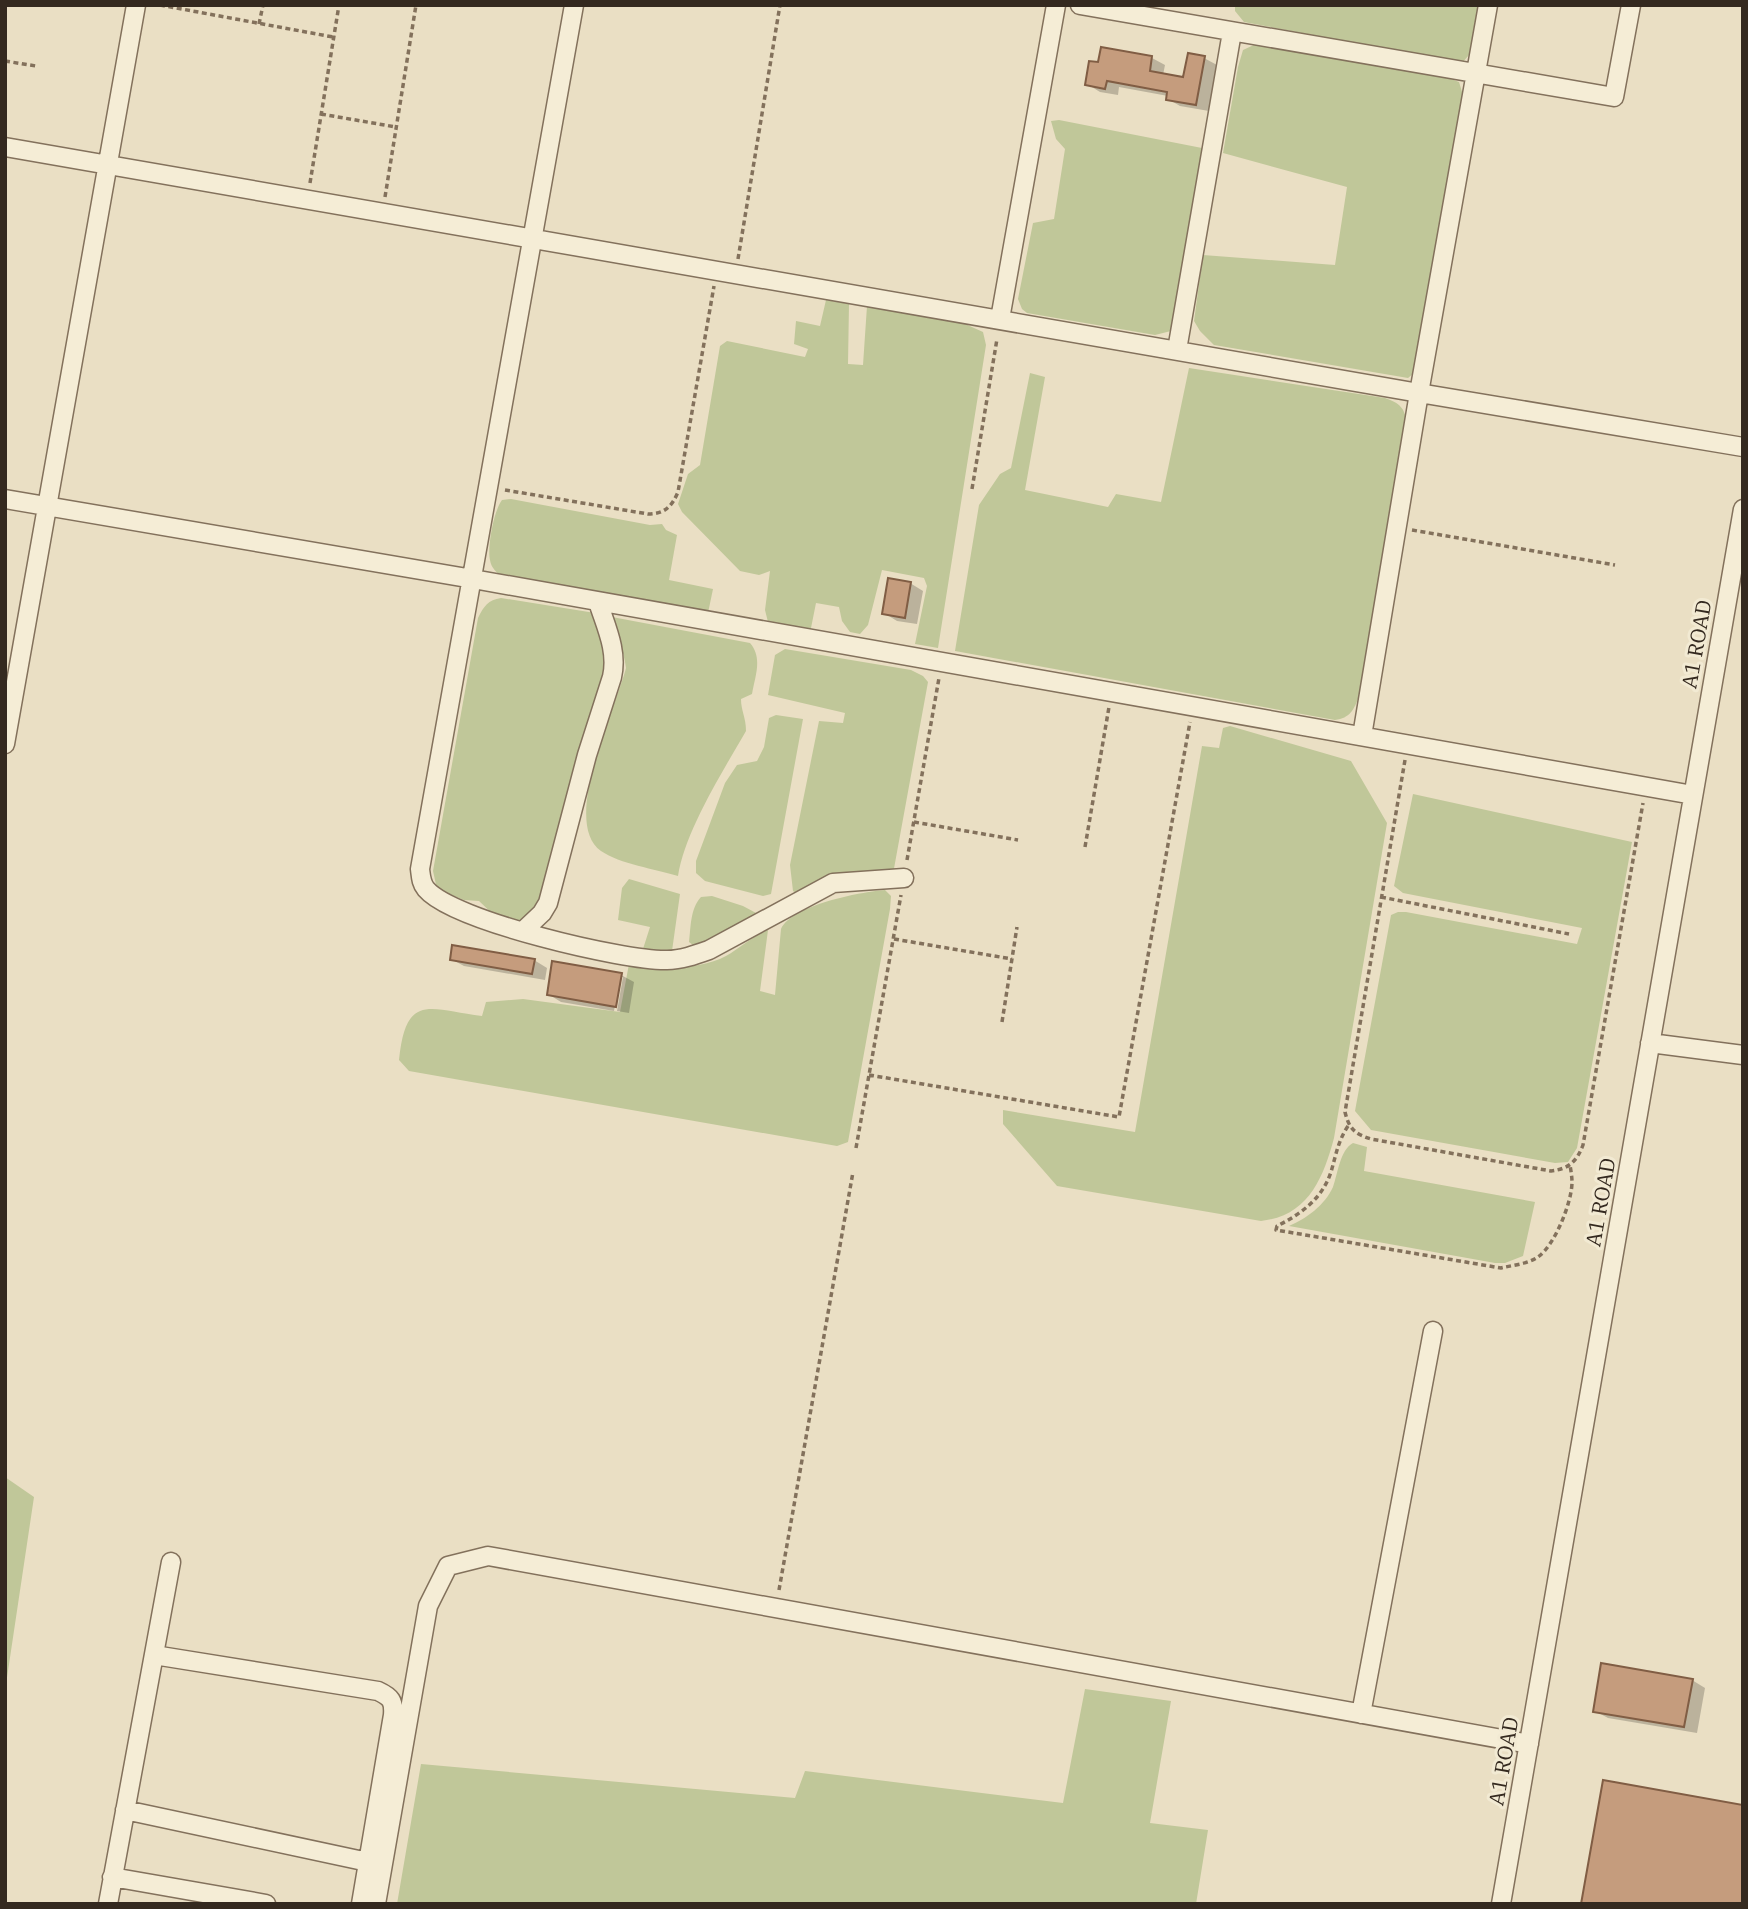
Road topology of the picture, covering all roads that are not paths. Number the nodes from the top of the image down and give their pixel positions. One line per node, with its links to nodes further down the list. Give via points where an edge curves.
1 (136, 5): 10 (lane)
2 (574, 5): 11 (lane)
3 (1056, 5): 12 (lane)
4 (1080, 5): 7 (lane)
5 (1488, 5): 8 (lane)
6 (1631, 5): 8 (lane, via 1614,97)
7 (1232, 32): 8 (lane); 13 (lane)
8 (1475, 74): 14 (lane)
9 (5, 147): 10 (lane)
10 (108, 165): 11 (lane); 17 (lane)
11 (533, 239): 12 (lane); 19 (lane)
12 (1000, 319): 13 (lane)
13 (1177, 350): 14 (lane)
14 (1419, 393): 15 (lane); 21 (lane)
15 (1743, 447)
16 (5, 499): 17 (lane)
17 (48, 506): 19 (lane); 22 (lane)
18 (1743, 509): 23 (lane, A1 ROAD)
19 (473, 579): 20 (lane); 25 (lane, via 421,881 439,900)
20 (598, 602): 21 (lane); 25 (lane, via 612,644 612,677 548,902)
21 (1362, 736): 23 (lane)
22 (5, 744)
23 (1693, 795): 26 (lane, A1 ROAD)
24 (904, 878): 25 (lane, via 833,883 709,950 667,960 629,957)
25 (523, 931)
26 (1650, 1043): 27 (lane); 32 (lane, A1 ROAD)
27 (1743, 1055)
28 (1433, 1331): 31 (lane)
29 (171, 1562): 30 (lane)
30 (154, 1654): 33 (lane); 34 (lane, via 389,1696 393,1715)
31 (1361, 1714): 32 (lane); 39 (lane, via 488,1556 448,1566 428,1606)
32 (1529, 1744): 40 (lane, A1 ROAD)
33 (125, 1811): 34 (lane); 35 (lane)
34 (368, 1862): 38 (lane)
35 (112, 1877): 36 (lane); 37 (lane)
36 (108, 1904)
37 (266, 1904)
38 (362, 1904)
39 (376, 1904)
40 (1502, 1904)

